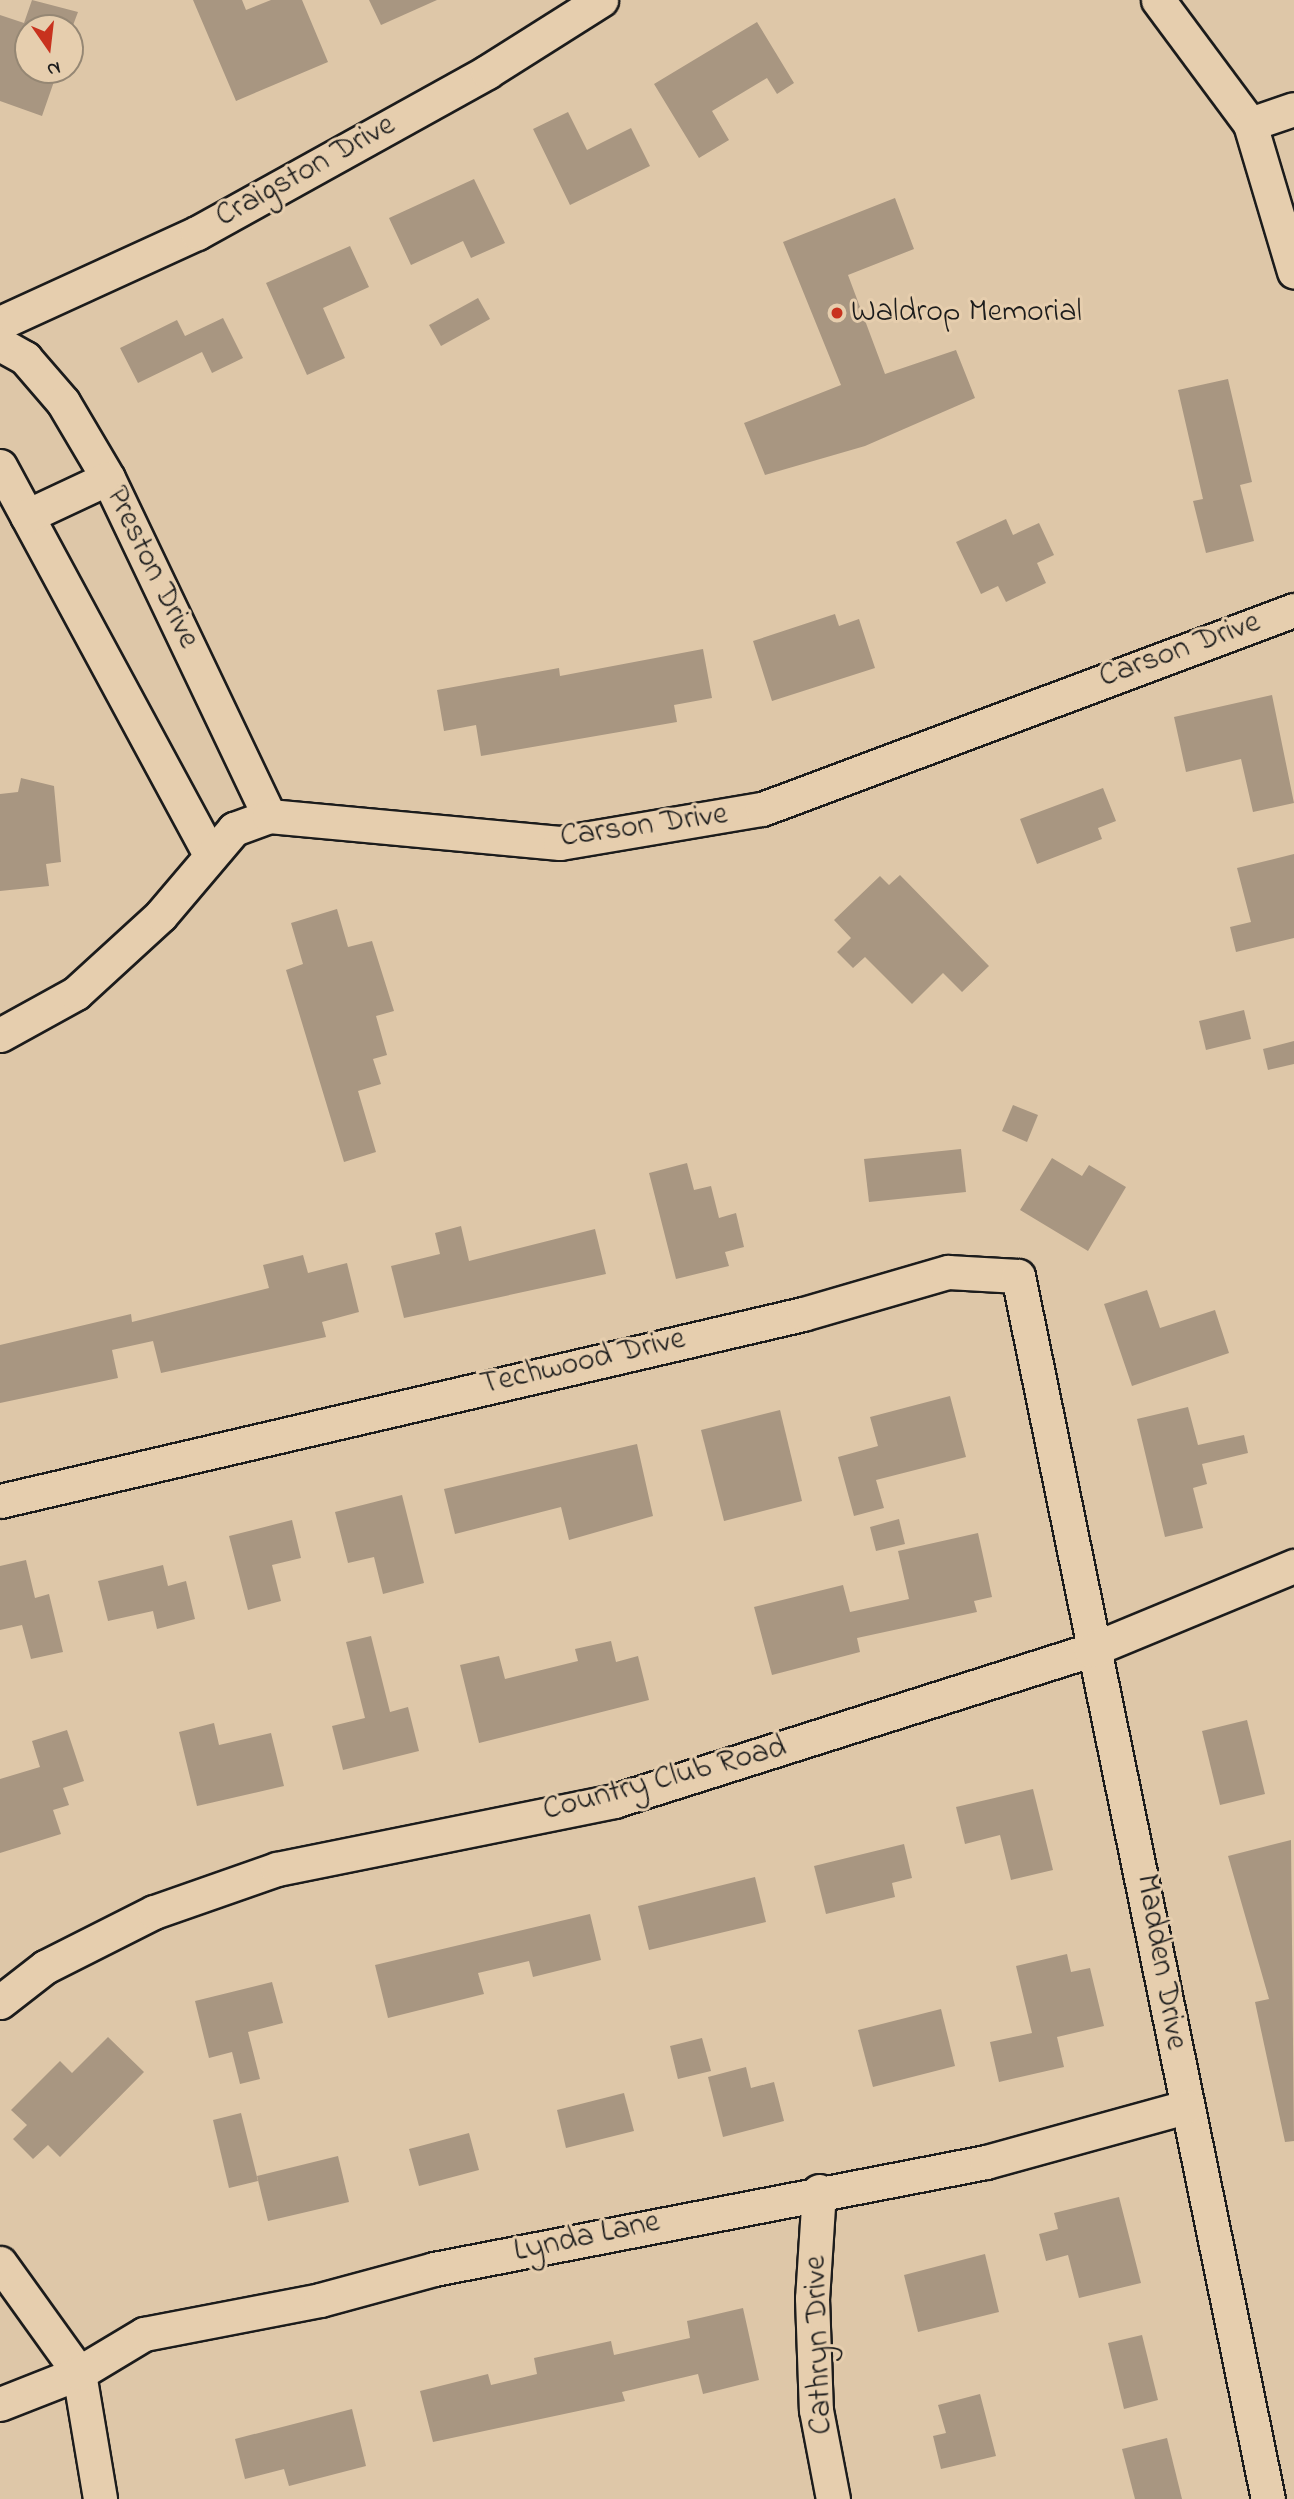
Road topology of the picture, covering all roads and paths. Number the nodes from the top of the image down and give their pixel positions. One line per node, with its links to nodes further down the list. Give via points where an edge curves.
1 (600, 0): 6 (street, Craigston Drive, via 487,72 197,233)
2 (1158, 0): 4 (street)
3 (1294, 109): 4 (street)
4 (1250, 124): 5 (street)
5 (1294, 272)
6 (0, 323)
7 (0, 344): 9 (street, Preston Drive, via 25,358 63,402)
8 (0, 466): 10 (street)
9 (108, 478): 10 (street); 12 (street, Preston Drive)
10 (27, 516): 13 (street)
11 (1294, 610): 12 (street, Carson Drive, via 762,809 560,843)
12 (269, 816): 13 (street, Carson Drive, via 234,829)
13 (209, 853): 14 (street, Carson Drive, via 161,915 76,993)
14 (0, 1035)
15 (1048, 1425): 16 (street, Techwood Drive, via 1018,1276 948,1272 803,1314); 18 (street, Madden Drive)
16 (0, 1501)
17 (1294, 1566): 18 (street, Country Club Road)
18 (1091, 1650): 19 (street, Country Club Road, via 614,1801 277,1869 154,1912 46,1967); 20 (street, Madden Drive, via 1142,1863)
19 (0, 2002)
20 (1186, 2107): 21 (street, Lynda Lane, via 986,2162); 27 (street, Madden Drive)
21 (818, 2191): 23 (street, Lynda Lane, via 144,2334); 26 (street, Cathryn Drive, via 812,2298 816,2410)
22 (0, 2263): 23 (street)
23 (79, 2373): 24 (street, Lynda Lane); 25 (street)
24 (0, 2404)
25 (100, 2499)
26 (833, 2499)
27 (1268, 2499)

